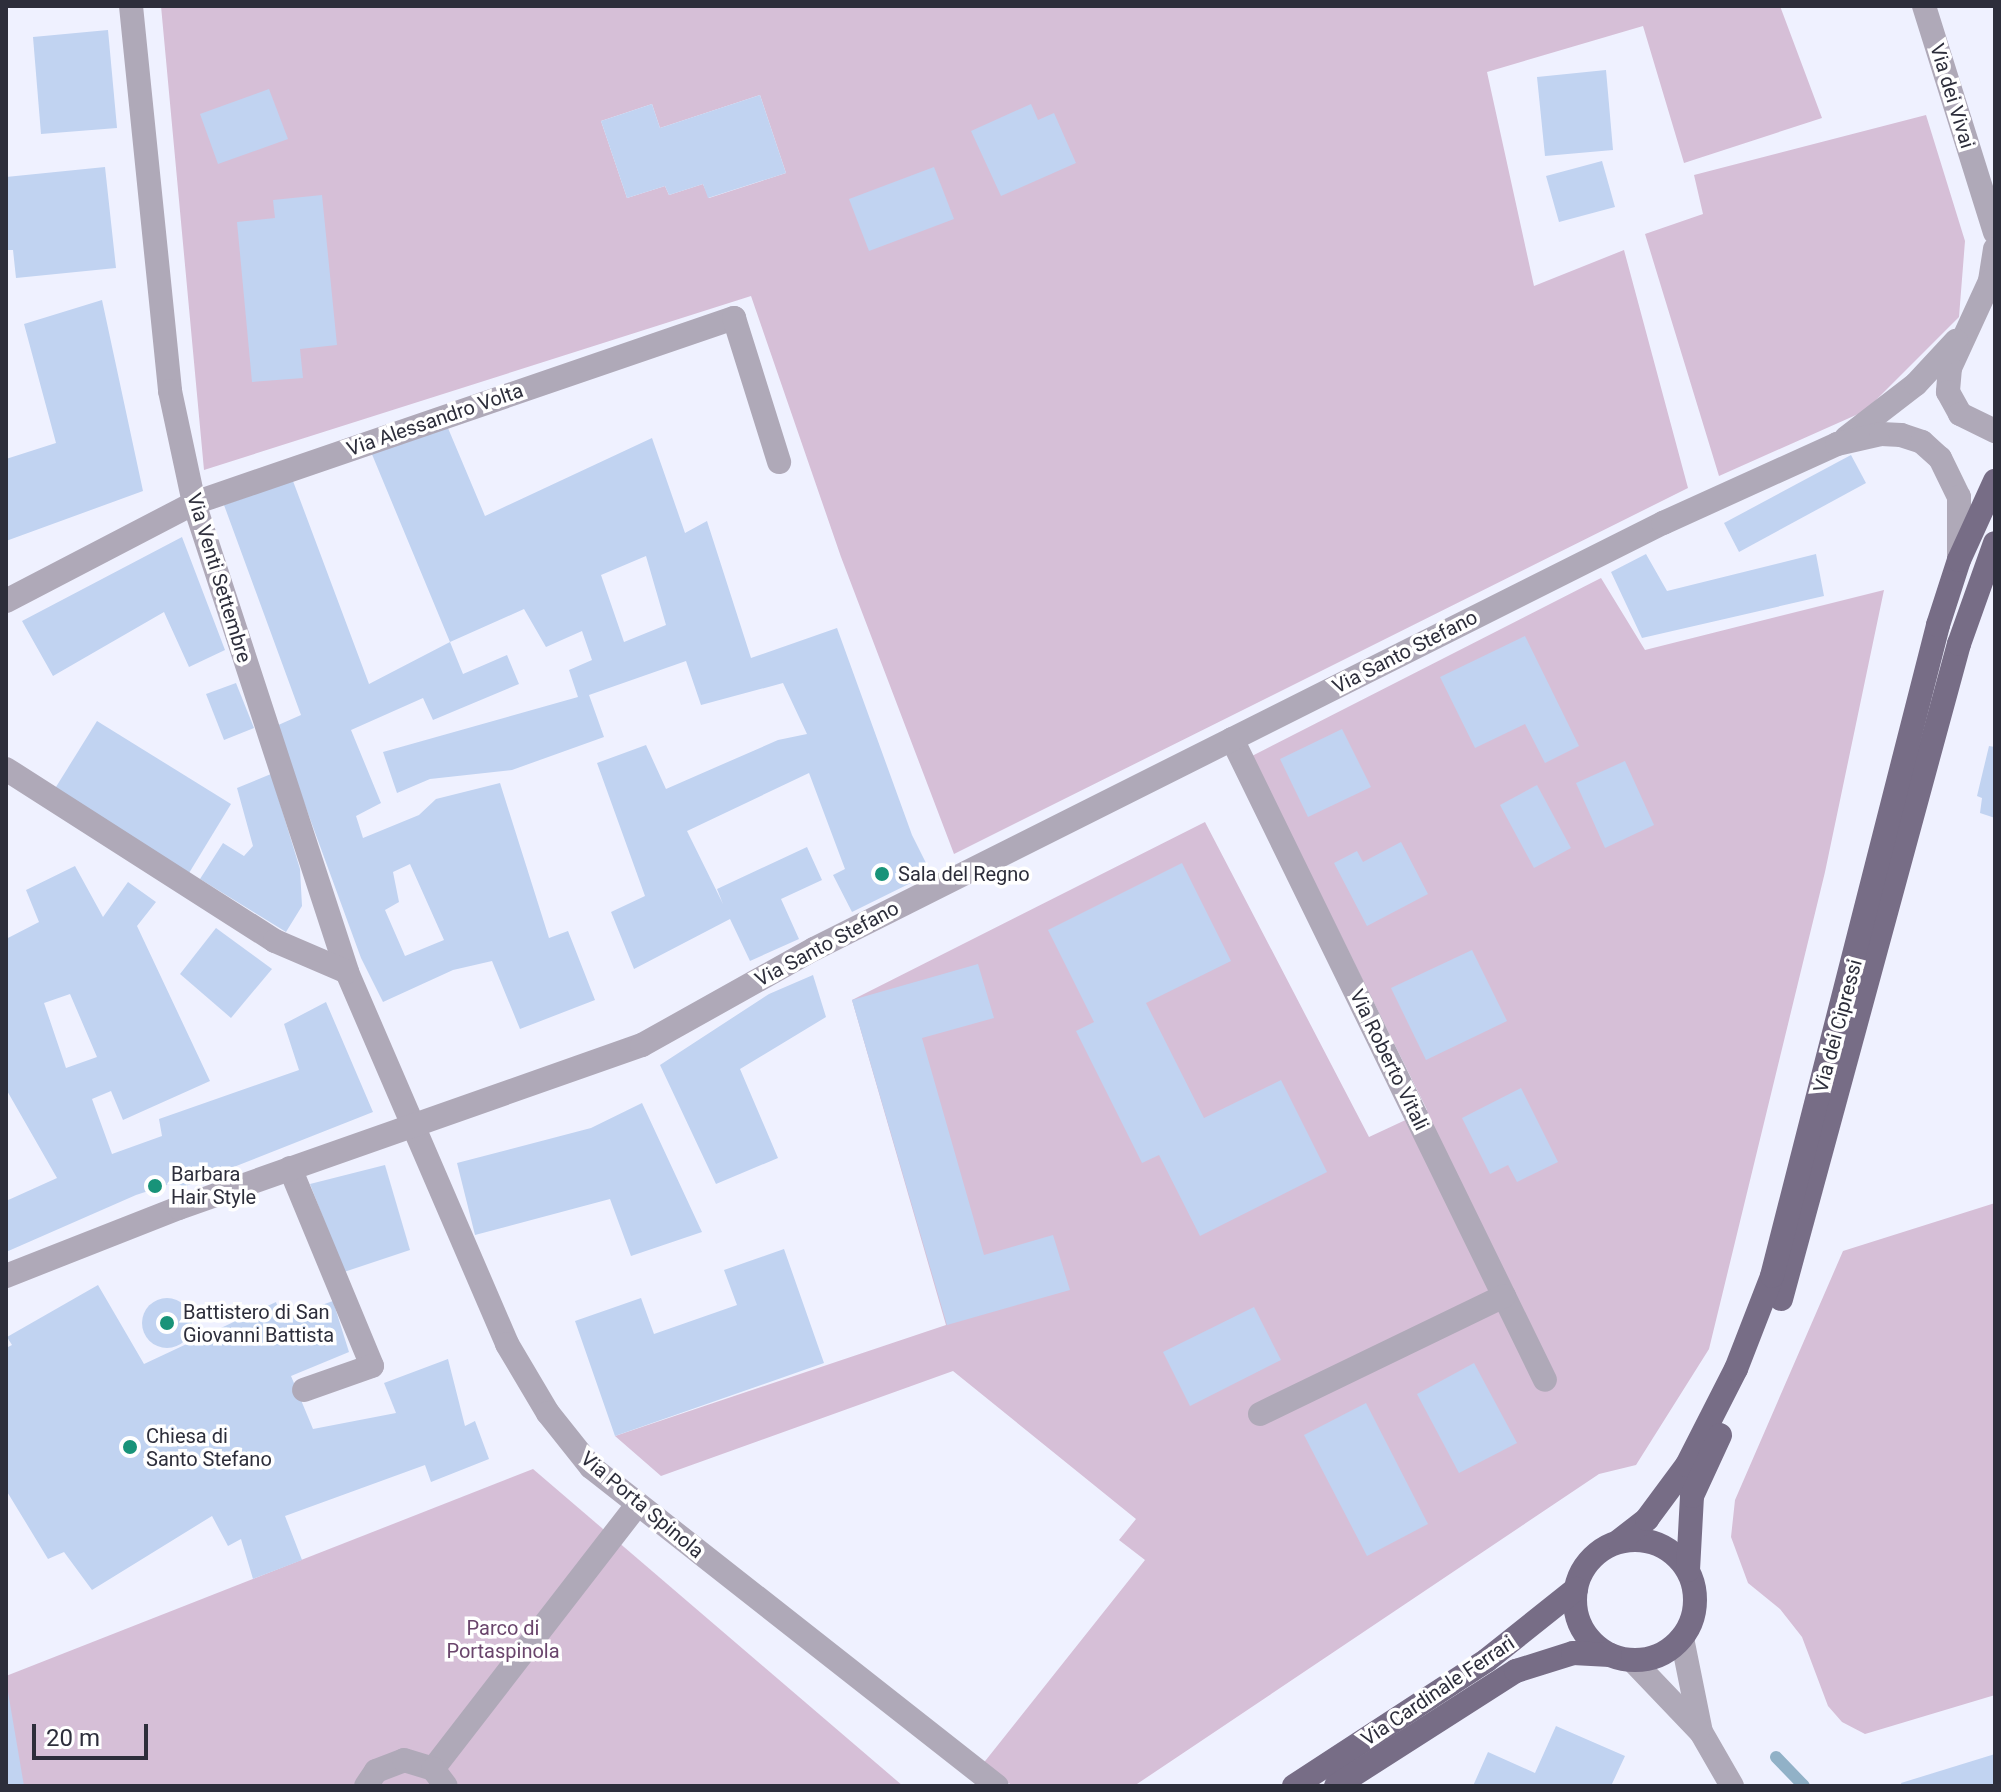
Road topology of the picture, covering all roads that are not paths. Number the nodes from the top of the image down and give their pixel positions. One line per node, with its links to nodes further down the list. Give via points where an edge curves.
1 (131, 6): 10 (street, Via Venti Settembre, via 170,391)
2 (1924, 6): 3 (street, Via dei Vivai)
3 (1995, 232)
4 (1995, 249): 5 (street, via 1990,281)
5 (1973, 323): 6 (street, via 1950,368 1948,392 1960,414); 7 (street, Via Santo Stefano, via 1916,384)
6 (1995, 431)
7 (1837, 444): 12 (street, Via Santo Stefano, via 1901,435 1922,442 1940,458 1959,497); 14 (street, Via Santo Stefano, via 1663,523)
8 (779, 462): 10 (street, Via Alessandro Volta, via 734,318)
9 (1995, 481): 12 (main road, Via dei Cipressi)
10 (194, 503): 13 (street, Via Alessandro Volta); 16 (street, Via Venti Settembre)
11 (1995, 543): 26 (main road, Via dei Cipressi, via 1959,644 1799,1247 1750,1376 1692,1496)
12 (1959, 560): 25 (main road, Via dei Cipressi, via 1772,1276 1736,1369 1676,1483)
13 (6, 601)
14 (1232, 739): 17 (street, Via Santo Stefano, via 814,949 642,1045); 20 (street, Via Roberto Vitali)
15 (6, 769): 16 (street, via 275,941)
16 (347, 972): 17 (street, Via Venti Settembre)
17 (412, 1124): 18 (street, Via Santo Stefano); 24 (street, Via Porta Spinola, via 515,1361 580,1455)
18 (290, 1168): 19 (street, Via Santo Stefano); 22 (street, via 372,1366)
19 (6, 1276)
20 (1504, 1296): 21 (street, Via Roberto Vitali); 23 (street)
21 (1545, 1380)
22 (304, 1390)
23 (1260, 1414)
24 (637, 1505): 31 (street); 33 (street, Via Porta Spinola)
25 (1619, 1541): 26 (main road, via 1651,1541 1678,1557); 27 (main road, via 1595,1554)
26 (1688, 1570): 28 (main road, via 1696,1607)
27 (1576, 1589): 29 (main road, via 1582,1628); 34 (main road, Via Cardinale Ferrari, via 1512,1642)
28 (1682, 1638): 29 (main road, via 1652,1659); 30 (street)
29 (1622, 1658): 30 (street); 35 (main road, Via Cardinale Ferrari, via 1573,1653 1516,1671)
30 (1701, 1732): 36 (street)
31 (440, 1778): 32 (street, via 404,1760 389,1763)
32 (366, 1786)
33 (997, 1786)
34 (1294, 1786)
35 (1336, 1786)
36 (1732, 1786)

